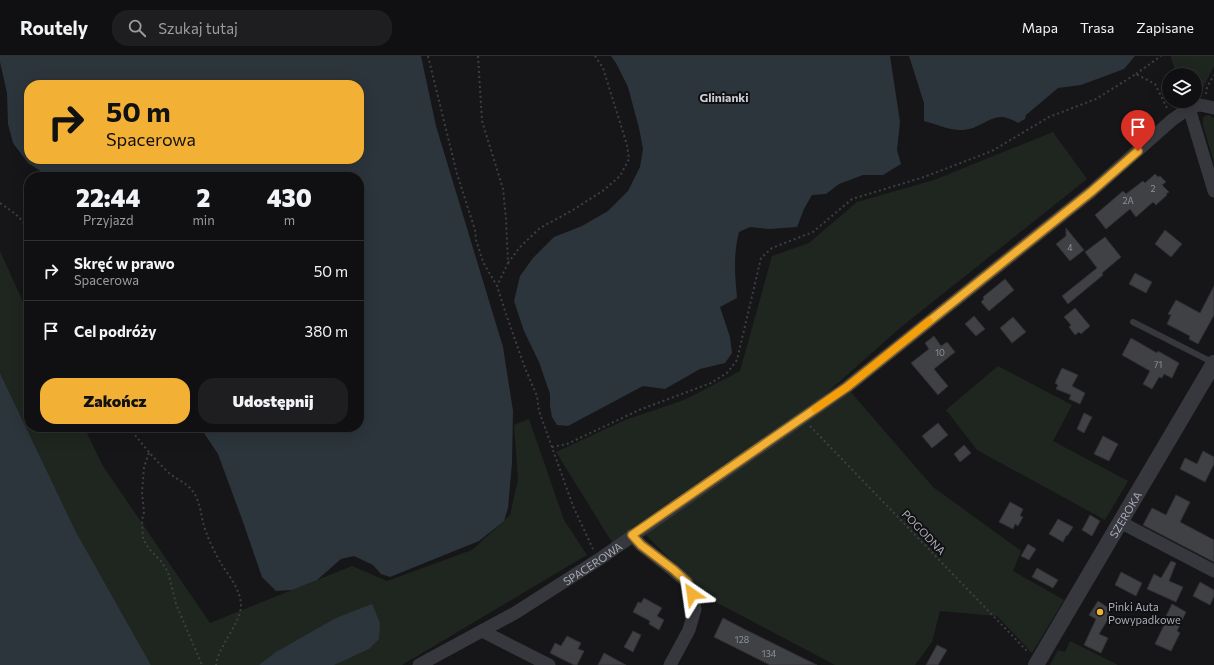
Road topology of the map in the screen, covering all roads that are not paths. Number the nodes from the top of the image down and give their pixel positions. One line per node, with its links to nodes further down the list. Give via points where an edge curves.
1 (1202, 107): 4 (street)
2 (1191, 108): 9 (street, SPACEROWA, via 1172,120 1091,192 847,387)
3 (1194, 108): 5 (street)
4 (1214, 108)
5 (1214, 191)
6 (1133, 322): 7 (lane)
7 (1214, 363): 8 (street, SZEROKA)
8 (1120, 522): 10 (street); 12 (street, SZEROKA)
9 (632, 535): 11 (street, SPACEROWA, via 516,613); 15 (street, via 687,582 692,594 695,608 689,630)
10 (1214, 571)
11 (482, 631): 13 (street, SPACEROWA); 14 (street)
12 (1034, 661)
13 (419, 665)
14 (549, 665)
15 (670, 665)

